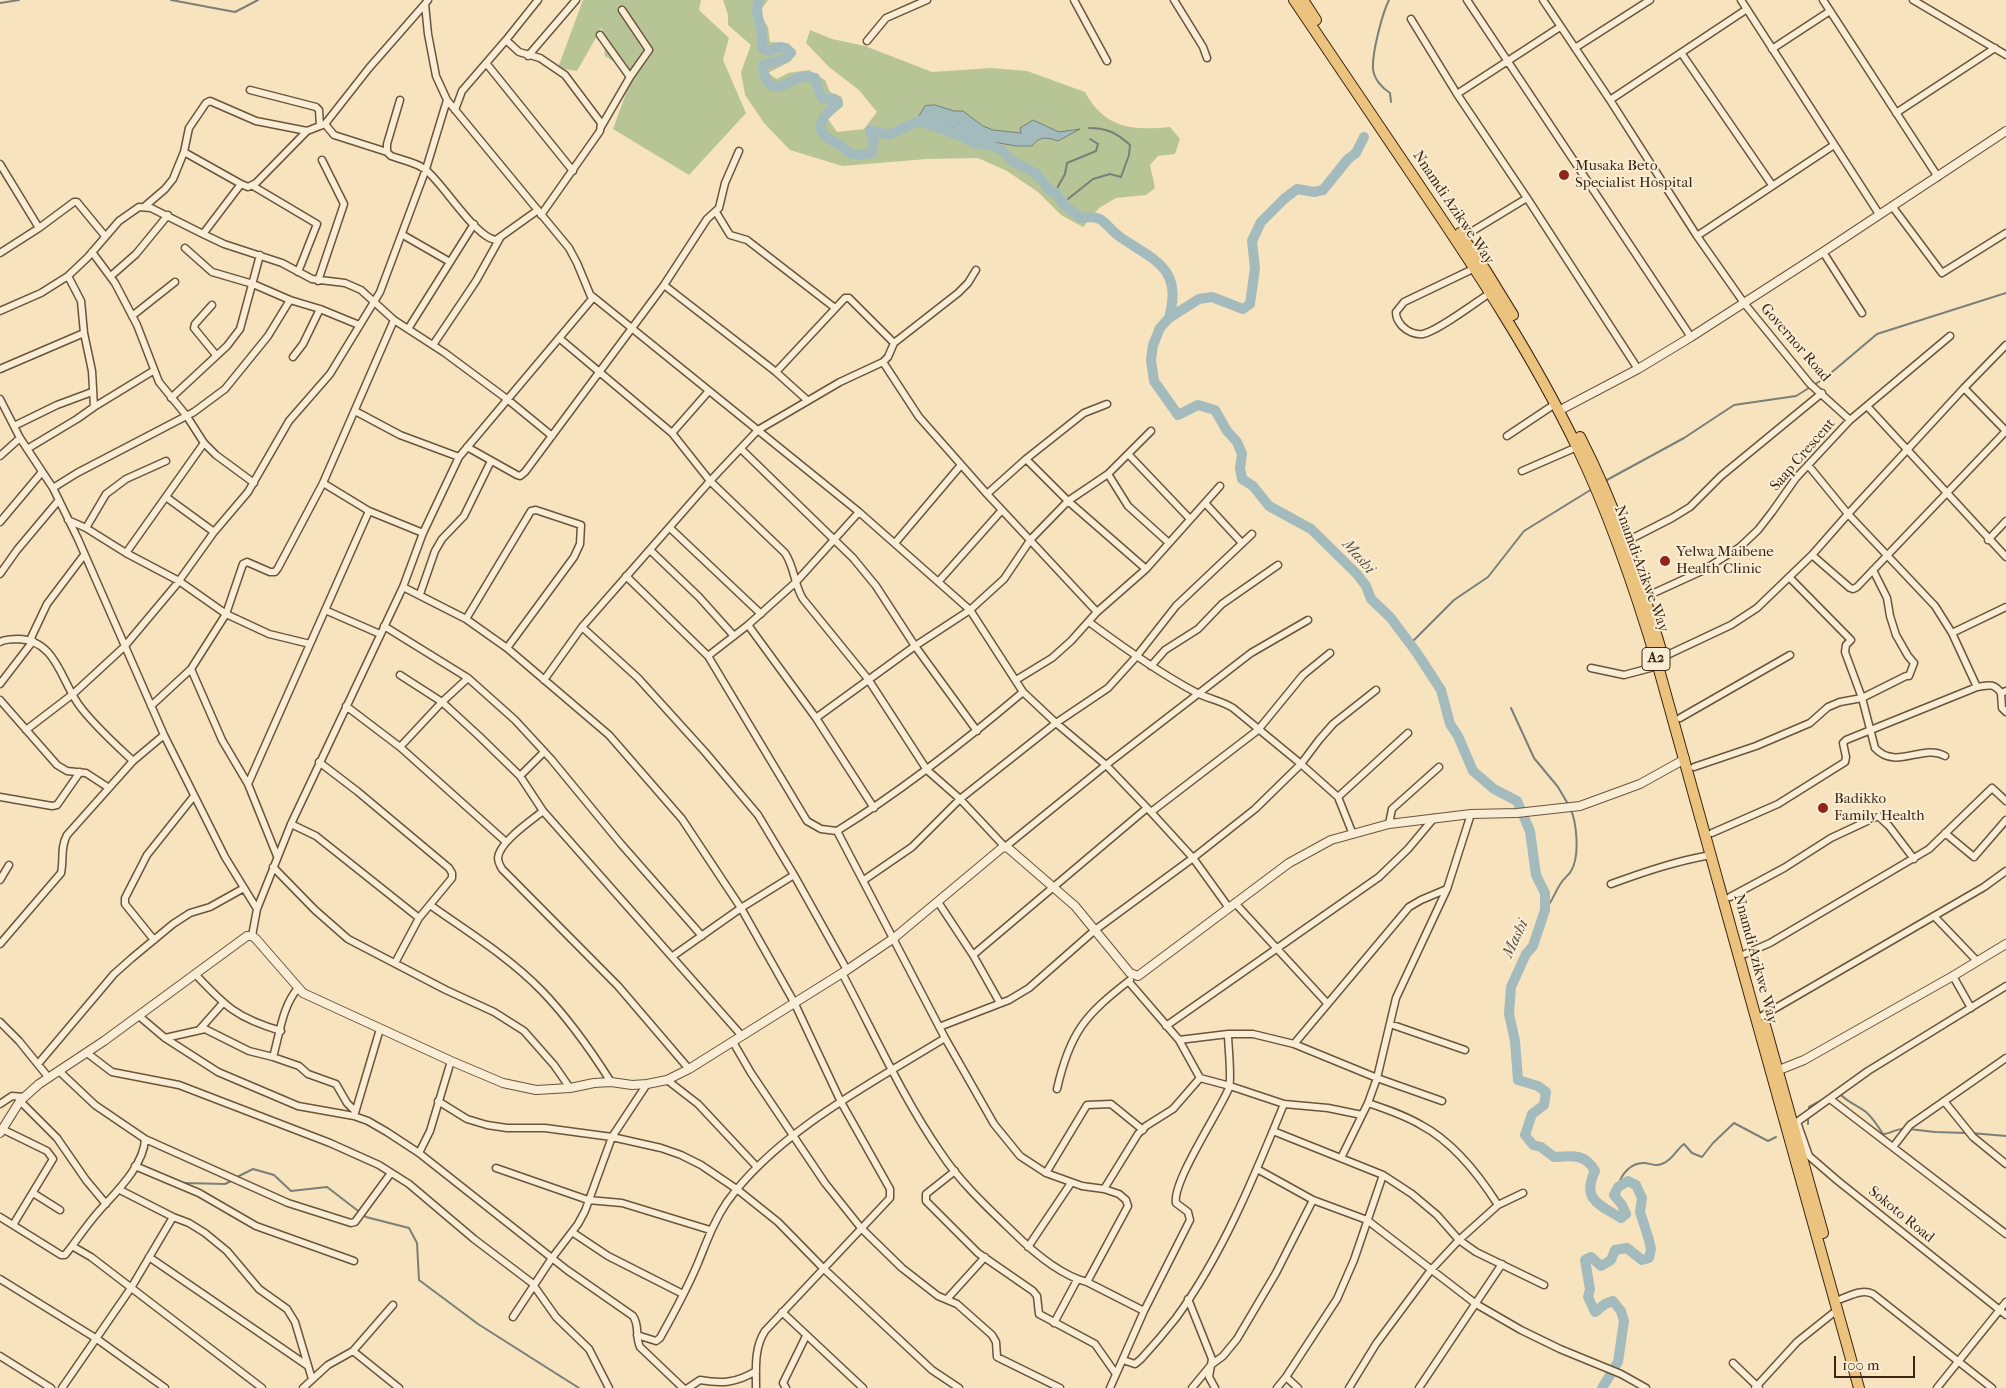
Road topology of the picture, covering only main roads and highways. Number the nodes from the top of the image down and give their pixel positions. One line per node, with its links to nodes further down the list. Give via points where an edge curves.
1 (1294, 0): 3 (highway, Nnamdi Azikwe Way / A2)
2 (1303, 0): 3 (highway, Nnamdi Azikwe Way / A2)
3 (1330, 47): 4 (highway, Nnamdi Azikwe Way / A2, via 1475,268); 4 (highway, Nnamdi Azikwe Way / A2, via 1486,272 1538,358)
4 (1559, 408): 5 (highway, Nnamdi Azikwe Way / A2, via 1621,552); 5 (highway, Nnamdi Azikwe Way / A2, via 1594,467 1625,542 1645,596)
5 (1660, 661): 6 (highway, Nnamdi Azikwe Way / A2); 6 (highway, Nnamdi Azikwe Way / A2, via 1694,767 1762,1016)
6 (1774, 1072): 7 (highway, Nnamdi Azikwe Way / A2); 8 (highway, Nnamdi Azikwe Way / A2)
7 (1859, 1388)
8 (1866, 1388)

